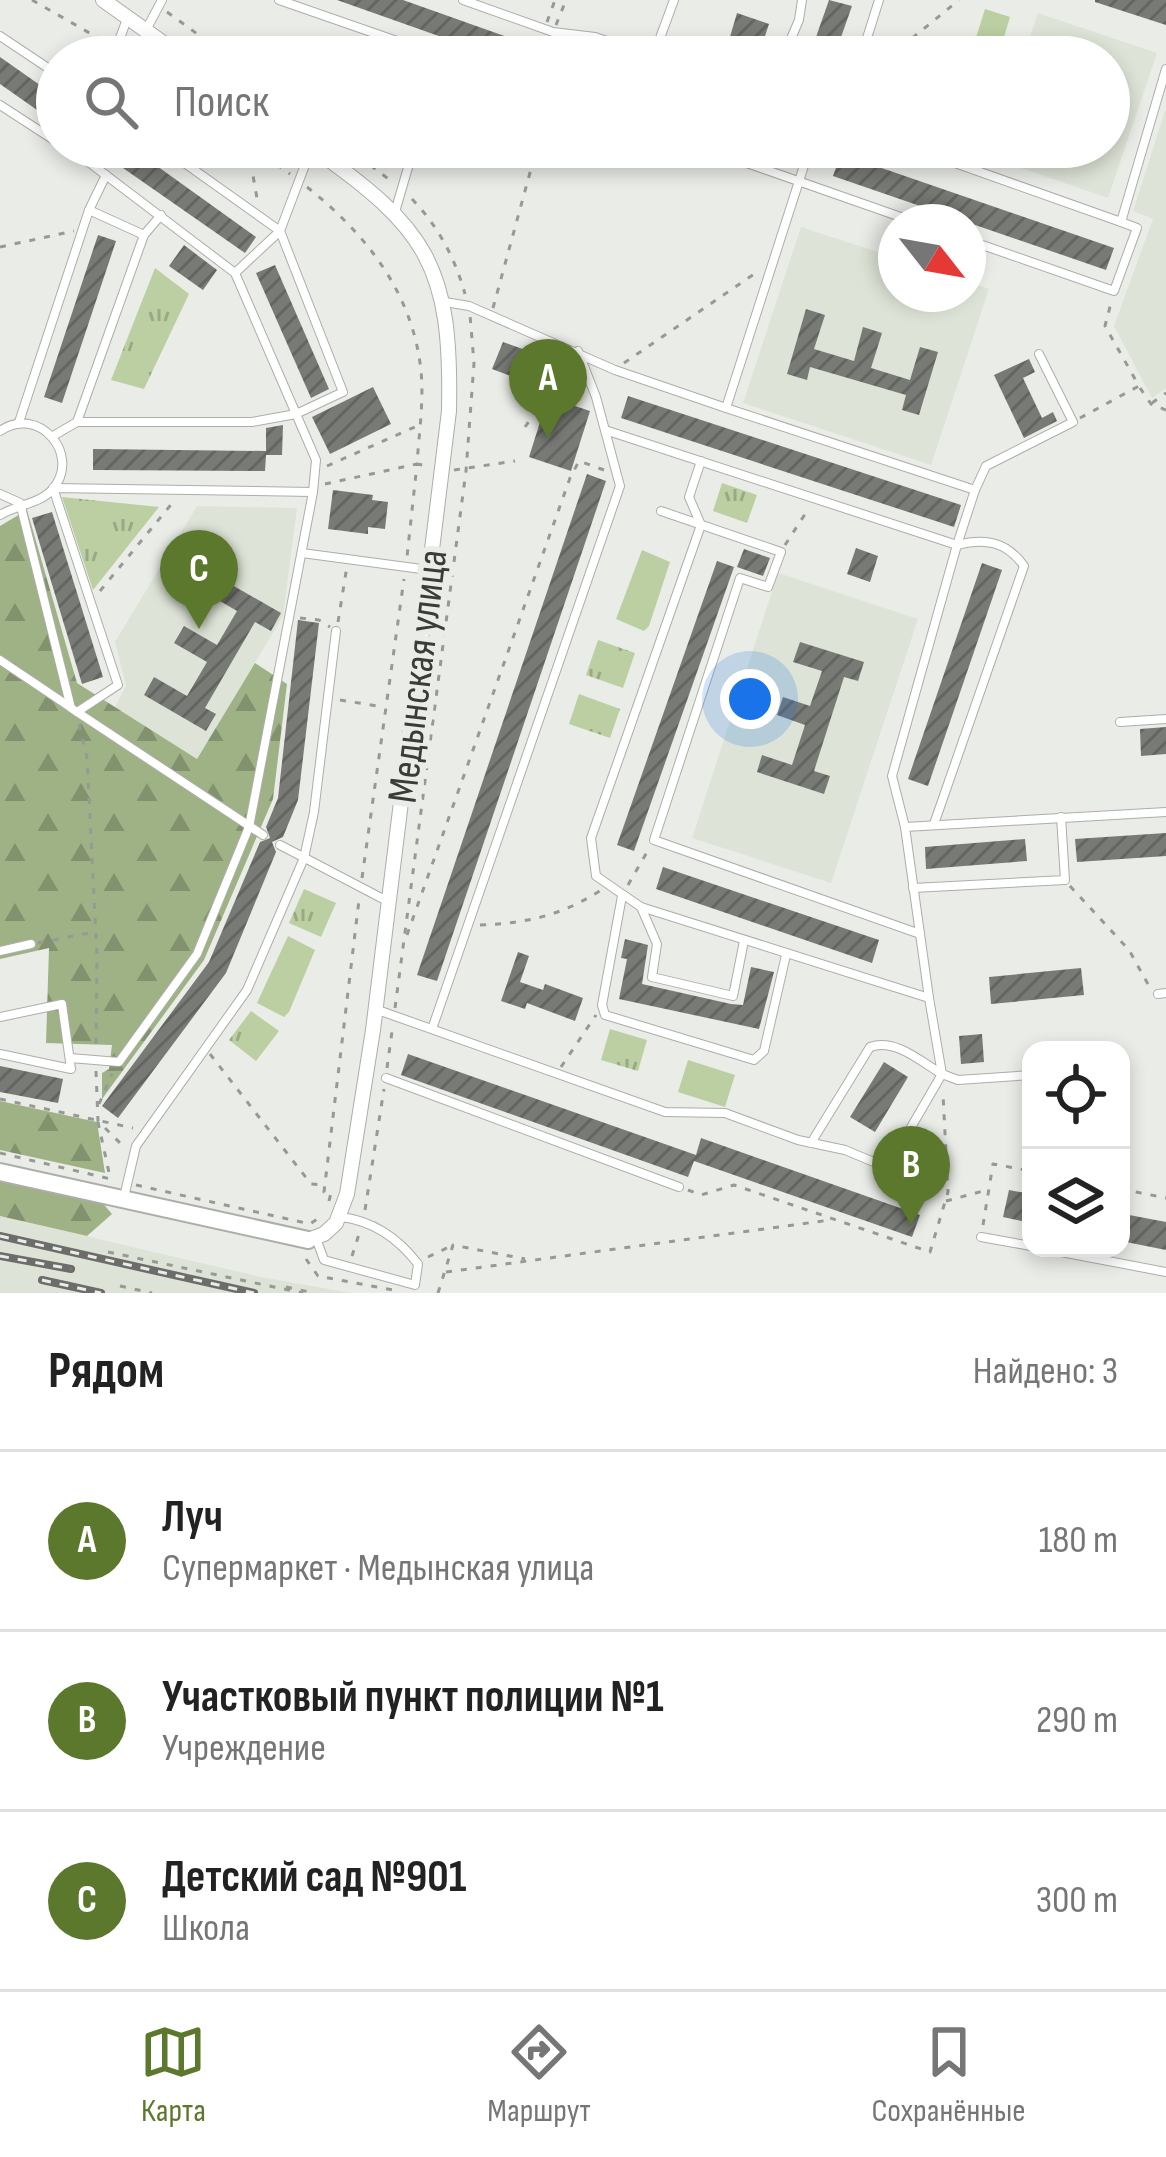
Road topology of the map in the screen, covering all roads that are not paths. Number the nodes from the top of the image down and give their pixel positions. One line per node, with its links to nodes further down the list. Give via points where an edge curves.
1 (103, 0): 8 (street)
2 (162, 0): 9 (lane)
3 (279, 0): 13 (lane)
4 (463, 0): 14 (lane)
5 (674, 0): 15 (lane)
6 (802, 0): 16 (lane)
7 (879, 0): 17 (lane)
8 (128, 18): 9 (street); 11 (lane)
9 (146, 31): 12 (street)
10 (0, 35): 18 (lane)
11 (121, 36)
12 (153, 36)
13 (383, 36)
14 (582, 36)
15 (661, 36)
16 (792, 36)
17 (868, 36)
18 (36, 60)
19 (1166, 68): 36 (lane)
20 (0, 105): 21 (lane)
21 (36, 128)
22 (99, 168): 30 (lane)
23 (191, 168): 37 (lane)
24 (303, 168): 37 (lane)
25 (341, 168): 35 (street, Медынская улица)
26 (408, 168): 35 (lane)
27 (760, 168): 31 (lane)
28 (802, 168): 31 (lane)
29 (969, 168): 36 (lane)
30 (106, 175): 33 (lane); 34 (lane)
31 (797, 181): 32 (lane); 44 (lane)
32 (878, 209)
33 (89, 210): 38 (lane); 46 (lane)
34 (160, 214): 38 (lane); 40 (lane)
35 (395, 214): 41 (street, Медынская улица, via 431,264)
36 (1121, 222): 39 (lane, via 1137,228 1114,291)
37 (280, 231): 40 (lane); 45 (lane, via 343,392)
38 (144, 235): 47 (lane)
39 (986, 246)
40 (235, 273): 45 (lane)
41 (445, 302): 42 (lane); 62 (street, Медынская улица, via 450,364)
42 (578, 351): 44 (lane); 49 (lane)
43 (1039, 354): 54 (lane, via 1073,422 986,466)
44 (726, 408): 54 (lane)
45 (296, 414): 47 (lane, via 252,422); 53 (lane, via 316,460)
46 (19, 422): 48 (lane); 50 (lane)
47 (77, 422): 50 (lane)
48 (2, 425)
49 (605, 430): 51 (lane); 88 (lane, via 620,487)
50 (53, 436): 52 (lane, via 63,464)
51 (701, 461): 59 (lane, via 689,497); 60 (lane)
52 (53, 488): 53 (lane); 56 (lane); 65 (lane, via 118,685)
53 (313, 489): 61 (lane)
54 (975, 490): 60 (lane)
55 (0, 494): 56 (lane)
56 (20, 503): 58 (lane); 65 (lane)
57 (661, 511): 59 (lane)
58 (0, 515)
59 (701, 525): 77 (lane, via 591,838 596,876); 80 (lane, via 781,552 768,587 740,578 654,840)
60 (956, 545): 70 (lane, via 984,538 1024,566); 72 (lane, via 892,776)
61 (302, 553): 62 (lane); 71 (lane)
62 (429, 570): 78 (street, Медынская улица)
63 (336, 631): 75 (lane)
64 (0, 660): 65 (lane)
65 (74, 710): 71 (lane)
66 (1166, 719): 67 (lane)
67 (1120, 722)
68 (1166, 812): 69 (lane)
69 (1061, 817): 70 (lane); 76 (lane, via 1065,880)
70 (934, 824): 72 (lane)
71 (249, 827): 73 (lane); 90 (lane, via 197,954 119,1062)
72 (904, 827): 76 (lane)
73 (262, 835)
74 (280, 845): 75 (lane)
75 (304, 858): 78 (lane); 99 (lane, via 247,990 146,1131)
76 (914, 888): 80 (lane)
77 (622, 896): 79 (lane); 84 (lane, via 605,1015 754,1060 764,1051)
78 (386, 901): 86 (street, Медынская улица)
79 (641, 907): 81 (lane); 81 (lane, via 657,944 652,977 733,996)
80 (920, 934): 85 (lane)
81 (744, 941): 84 (lane)
82 (31, 944): 83 (lane)
83 (0, 951)
84 (787, 954): 85 (lane)
85 (929, 998): 91 (lane)
86 (375, 1009): 88 (lane); 100 (street, Медынская улица)
87 (0, 1016): 90 (lane, via 62,1004)
88 (432, 1029): 94 (lane, via 665,1112 725,1113)
89 (0, 1054): 90 (lane, via 71,1069)
90 (70, 1058)
91 (941, 1074): 92 (lane); 94 (lane, via 895,1046 870,1047); 95 (lane)
92 (1022, 1076)
93 (386, 1078): 98 (lane)
94 (811, 1143): 95 (lane)
95 (889, 1167): 97 (lane)
96 (0, 1172): 99 (street)
97 (924, 1183)
98 (679, 1186)
99 (125, 1191): 103 (street)
100 (340, 1216): 103 (street); 103 (lane, via 393,1237 418,1264 416,1286 324,1260)
101 (981, 1237): 102 (lane)
102 (1022, 1245)
103 (310, 1246)
104 (1087, 1257): 105 (lane)
105 (1166, 1272)

